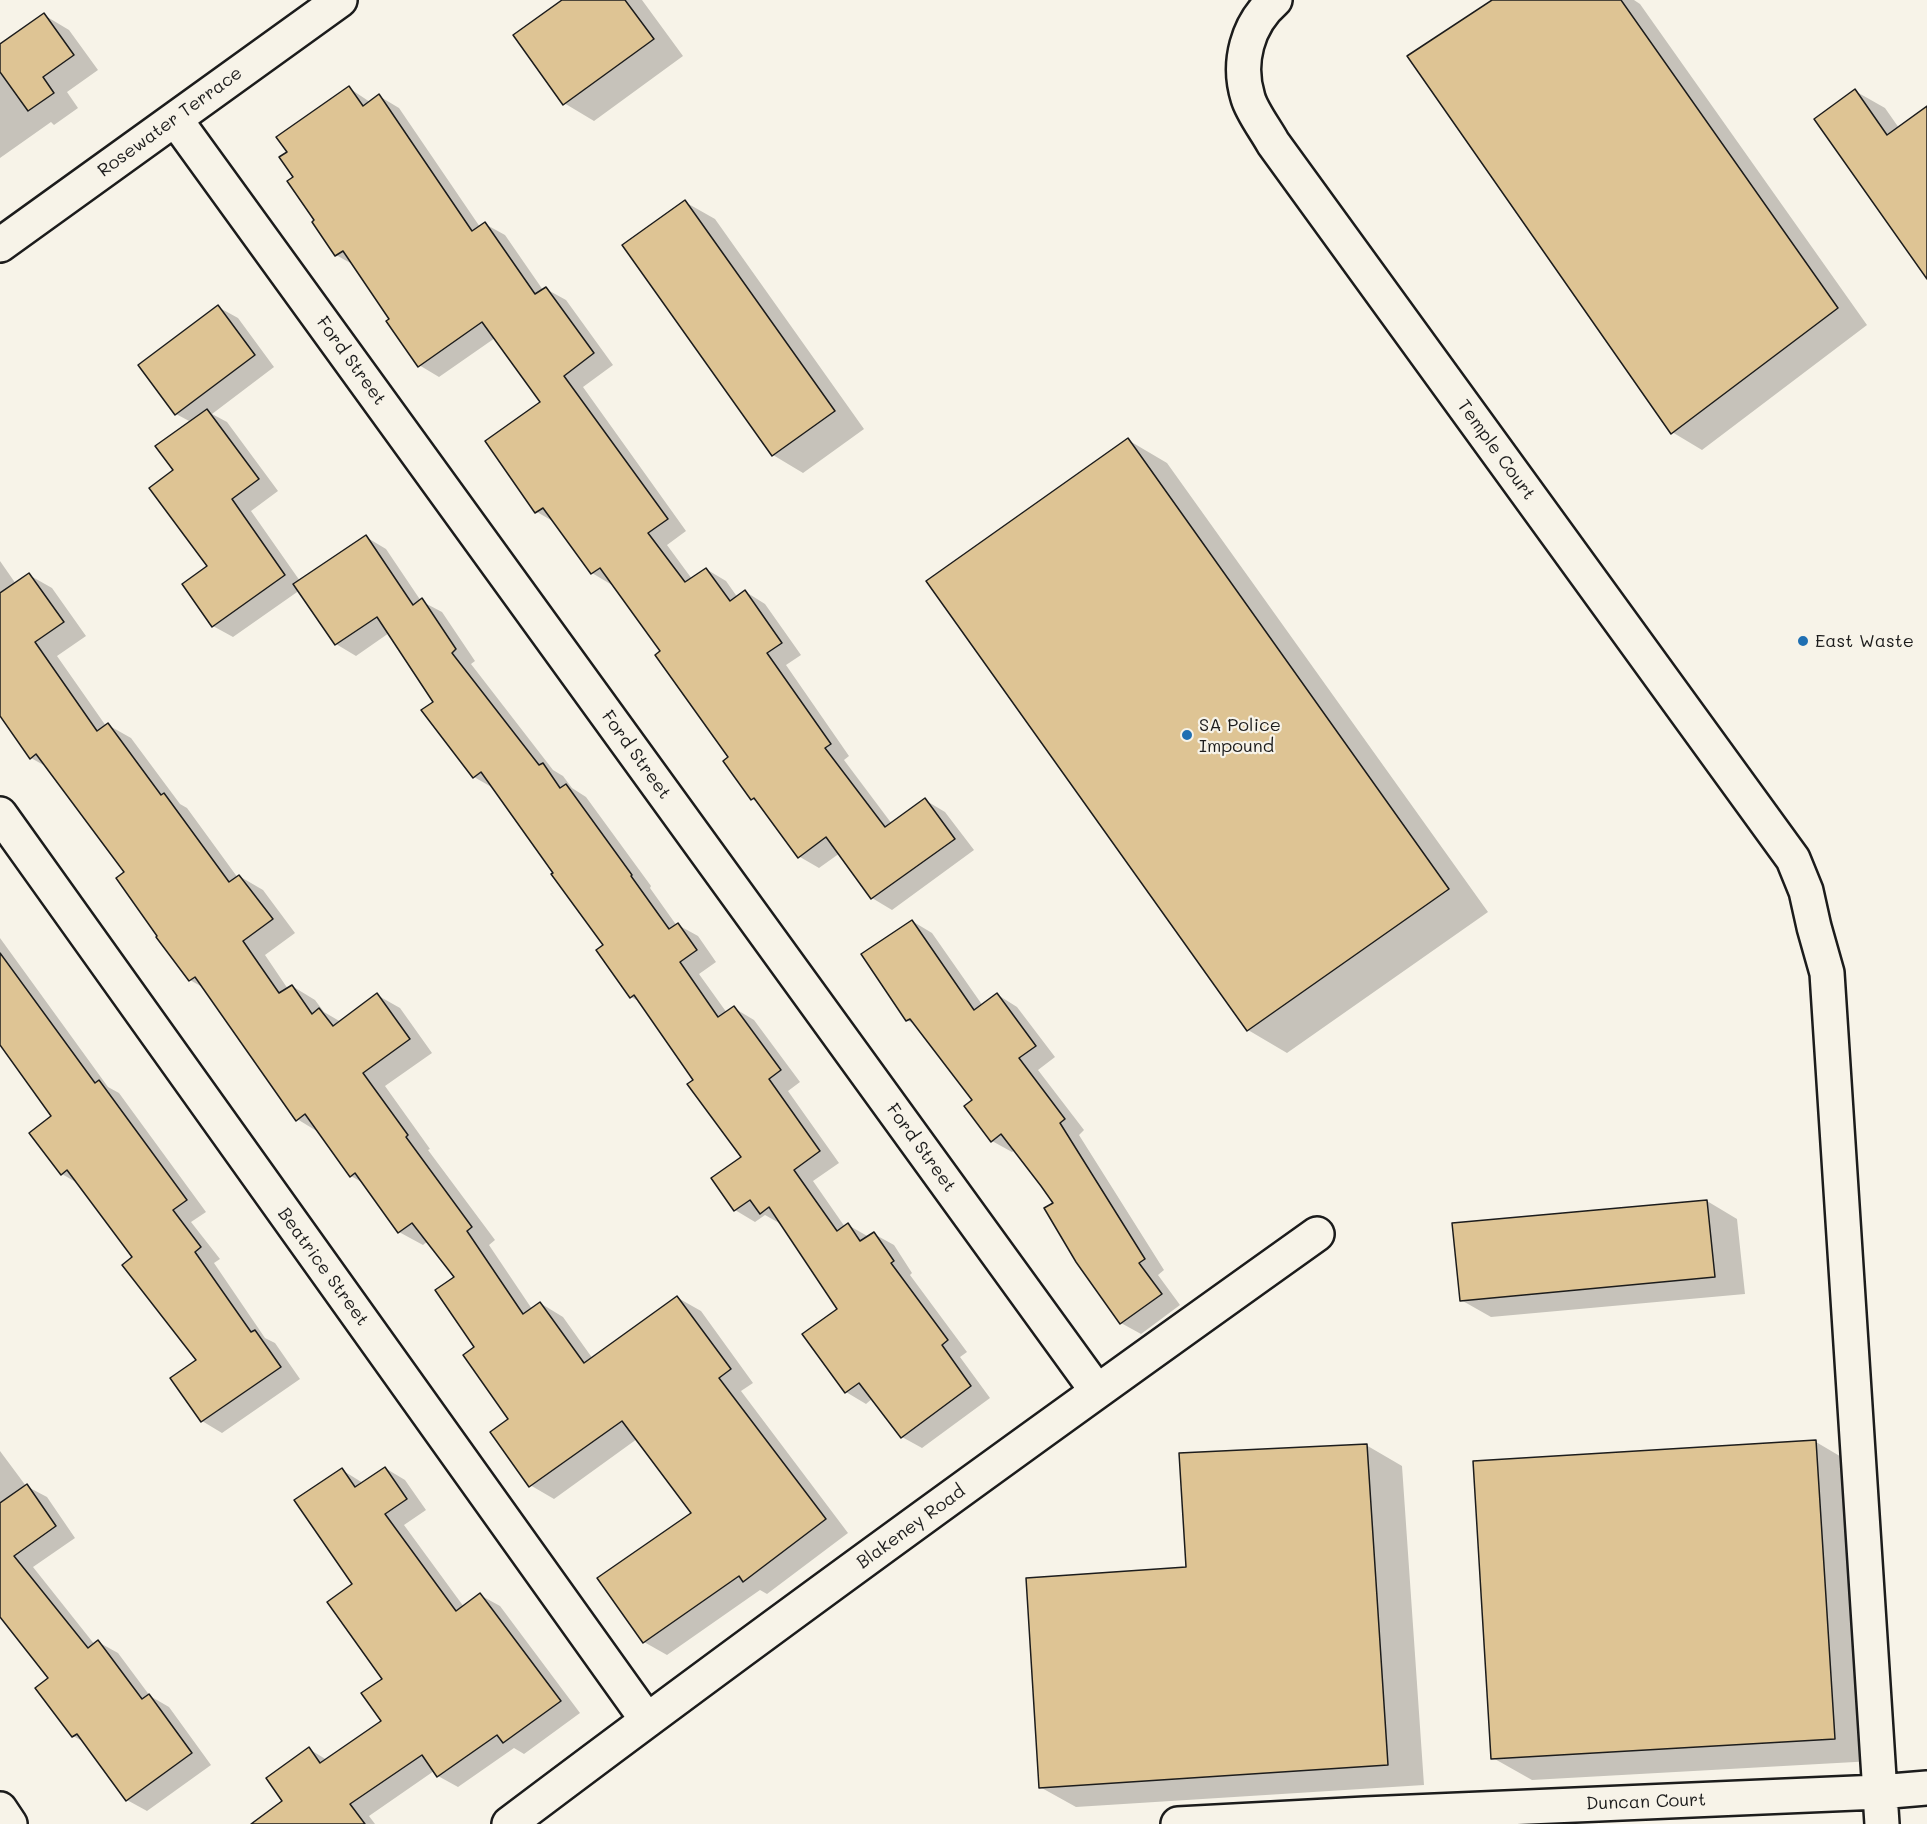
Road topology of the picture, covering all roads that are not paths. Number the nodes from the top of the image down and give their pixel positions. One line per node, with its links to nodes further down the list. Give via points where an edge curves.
1 (340, 0): 3 (street, Rosewater Terrace)
2 (1275, 0): 10 (street, Temple Court, via 1251,30 1243,59 1248,99 1273,143 1792,859 1806,891 1827,973)
3 (175, 119): 4 (street, Rosewater Terrace); 7 (street, Ford Street)
4 (0, 245)
5 (0, 814): 8 (street, Beatrice Street)
6 (1317, 1234): 7 (street, Blakeney Road)
7 (1097, 1391): 8 (street, Blakeney Road)
8 (646, 1720): 13 (street, Blakeney Road)
9 (1927, 1788): 10 (street, Duncan Court)
10 (1879, 1792): 14 (street, Duncan Court); 15 (street, Temple Court)
11 (0, 1809): 12 (street)
12 (10, 1824)
13 (509, 1824)
14 (1178, 1824)
15 (1882, 1824)

